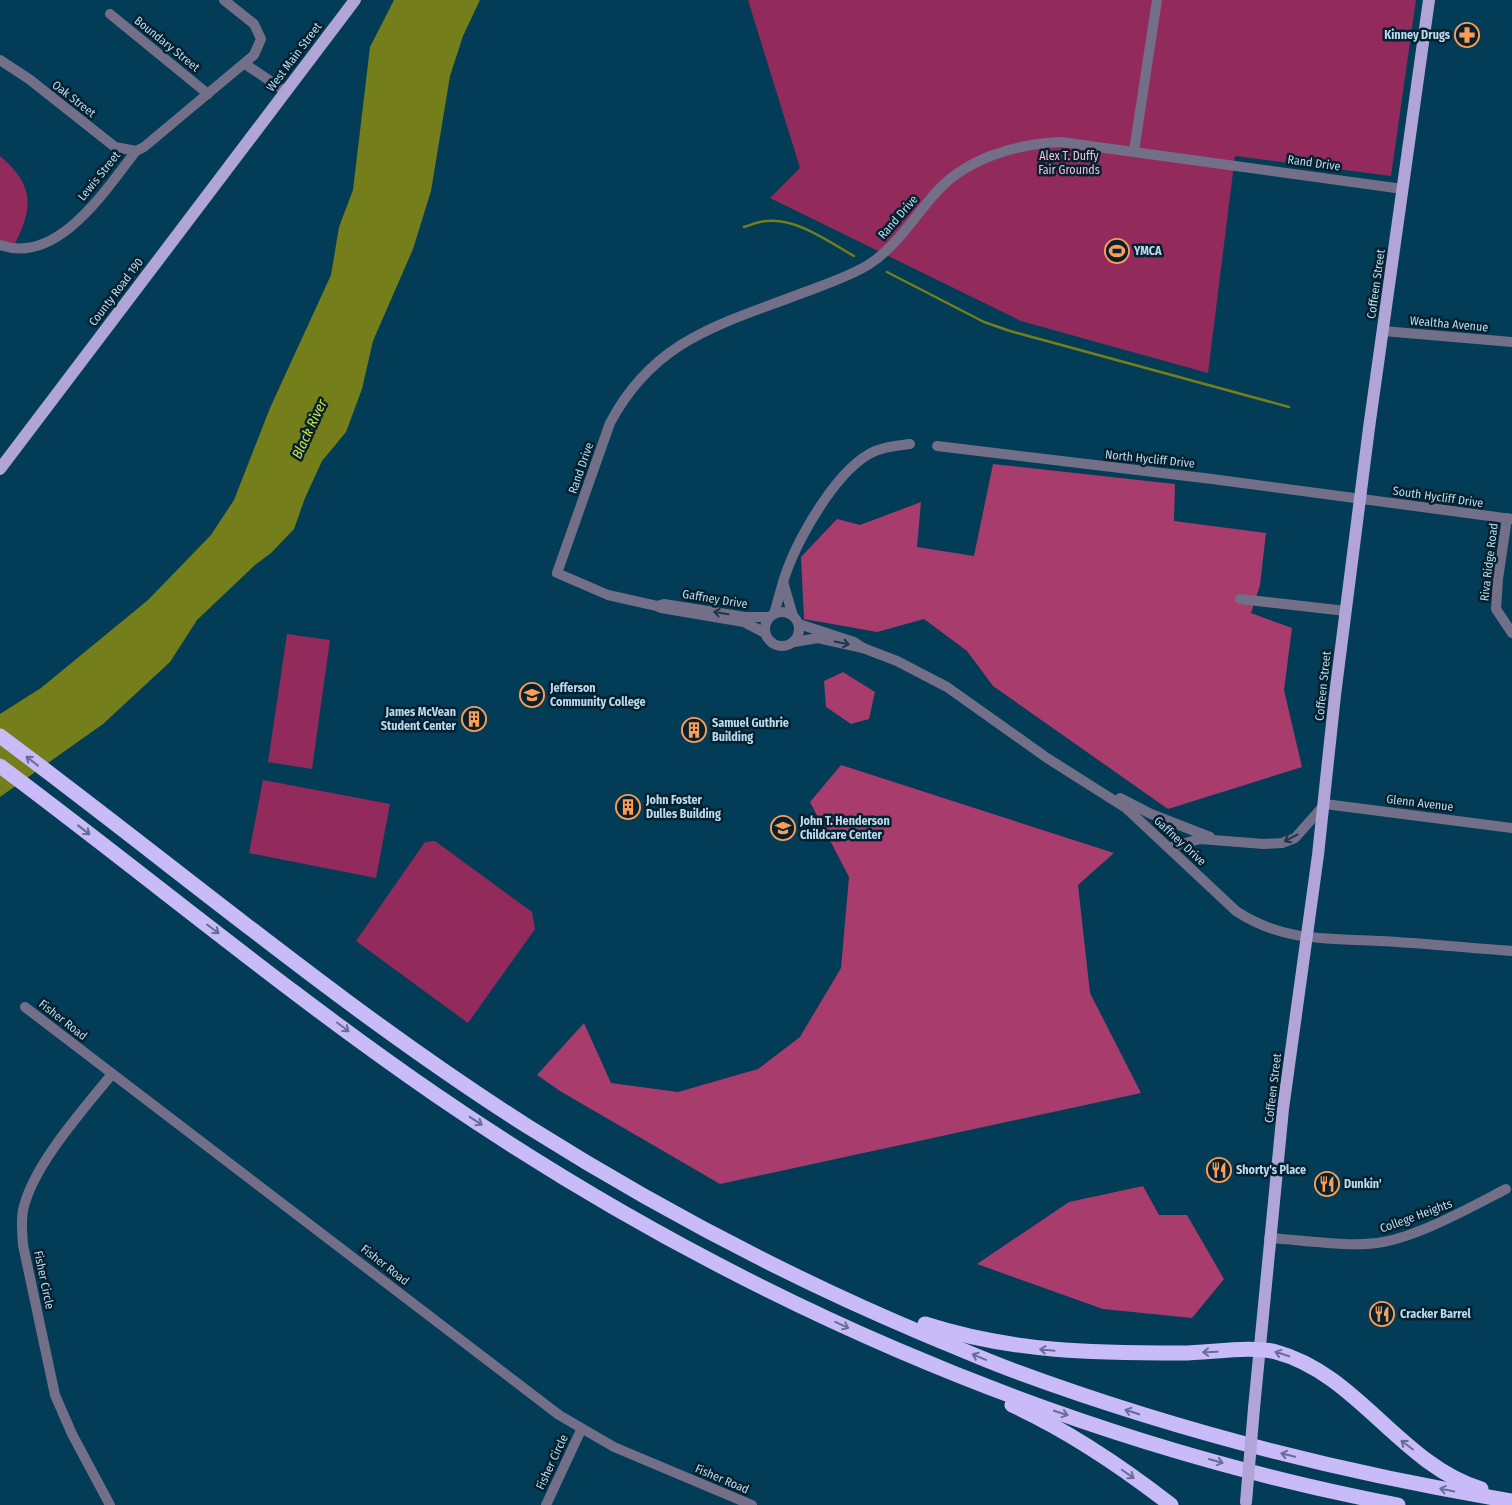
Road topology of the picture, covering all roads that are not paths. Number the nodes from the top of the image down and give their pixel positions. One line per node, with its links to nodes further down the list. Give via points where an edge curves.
1 (224, 0): 7 (street, Lewis Street, via 257,27 260,34 259,44)
2 (355, 0): 8 (main road, West Main Street)
3 (1157, 0): 12 (street)
4 (1429, 0): 13 (main road, Coffeen Street)
5 (110, 14): 9 (street, Boundary Street)
6 (0, 60): 11 (street, Oak Street, via 115,147)
7 (245, 64): 8 (street); 9 (street, Lewis Street)
8 (285, 92): 10 (main road, West Main Street)
9 (208, 94): 11 (street, Lewis Street)
10 (255, 132): 19 (main road, County Road 190)
11 (136, 151): 14 (street, Lewis Street, via 79,220 63,234 25,248 11,249)
12 (1134, 151): 13 (street, Rand Drive); 22 (street, Rand Drive, via 1061,142 1039,143 1000,152 971,165 943,186 895,242 869,264 845,277 715,326 664,355 642,375 610,423)
13 (1403, 189): 15 (main road, Coffeen Street)
14 (0, 245)
15 (1383, 331): 16 (street, Wealtha Avenue); 20 (main road, Coffeen Street)
16 (1512, 342)
17 (910, 444): 23 (street, via 871,453 846,471 791,556)
18 (936, 446): 20 (street, North Hycliff Drive)
19 (0, 469)
20 (1361, 499): 21 (street, South Hycliff Drive); 26 (main road, Coffeen Street)
21 (1510, 519): 30 (street, Riva Ridge Road, via 1496,609)
22 (557, 573): 25 (street, Gaffney Drive, via 608,595)
23 (782, 582): 27 (street); 28 (street)
24 (1240, 599): 26 (street)
25 (657, 606): 27 (street, Gaffney Drive, one-way to 25, via 754,618 664,604); 29 (street, Gaffney Drive, via 744,622)
26 (1346, 611): 36 (main road, Coffeen Street)
27 (772, 615): 28 (street, via 784,612); 29 (street, via 765,626)
28 (796, 620): 31 (street, via 799,634); 32 (street, Gaffney Drive)
29 (765, 633): 31 (street, via 777,646)
30 (1512, 633)
31 (794, 642): 32 (street, Gaffney Drive, one-way to 32, via 818,638)
32 (863, 648): 35 (street, Gaffney Drive, via 897,661 947,687 1048,758)
33 (0, 736): 46 (highway, one-way to 33, via 735,1246 527,1126 407,1045)
34 (0, 766): 48 (highway, one-way to 48, via 345,1029 435,1094 536,1160 693,1252)
35 (1099, 789): 38 (street, via 1151,814); 39 (street, Gaffney Drive)
36 (1325, 804): 37 (street, Glenn Avenue); 38 (street, one-way to 38, via 1295,838 1282,843); 40 (main road, Coffeen Street)
37 (1512, 828)
38 (1221, 841): 39 (street, via 1200,839)
39 (1170, 847): 40 (street, Gaffney Drive, via 1242,914 1276,931)
40 (1307, 938): 41 (street, Gaffney Drive); 45 (main road, Coffeen Street)
41 (1512, 951)
42 (25, 1007): 43 (street, Fisher Road)
43 (112, 1074): 49 (street, Fisher Road); 54 (street, Fisher Circle, via 32,1184 23,1209 22,1224 23,1245 55,1395)
44 (1506, 1189): 45 (street, College Heights, via 1463,1211 1384,1242 1367,1244)
45 (1269, 1238): 47 (main road, Coffeen Street)
46 (855, 1304): 47 (highway, one-way to 46, via 1090,1353 1022,1347 951,1333); 51 (highway, one-way to 46, via 1392,1480 1150,1417 1008,1369)
47 (1258, 1349): 50 (highway, one-way to 47, via 1467,1484 1438,1469 1398,1439 1324,1374 1305,1362); 52 (main road, Coffeen Street, bridge)
48 (901, 1351): 56 (highway, one-way to 56, via 934,1371 1047,1420); 57 (highway, one-way to 57, via 1047,1408 1146,1441 1291,1482)
49 (581, 1430): 53 (street, Fisher Road); 55 (street, Fisher Circle)
50 (1512, 1496)
51 (1512, 1501)
52 (1246, 1503)
53 (748, 1504)
54 (110, 1505)
55 (546, 1505)
56 (1171, 1505)
57 (1398, 1505)

